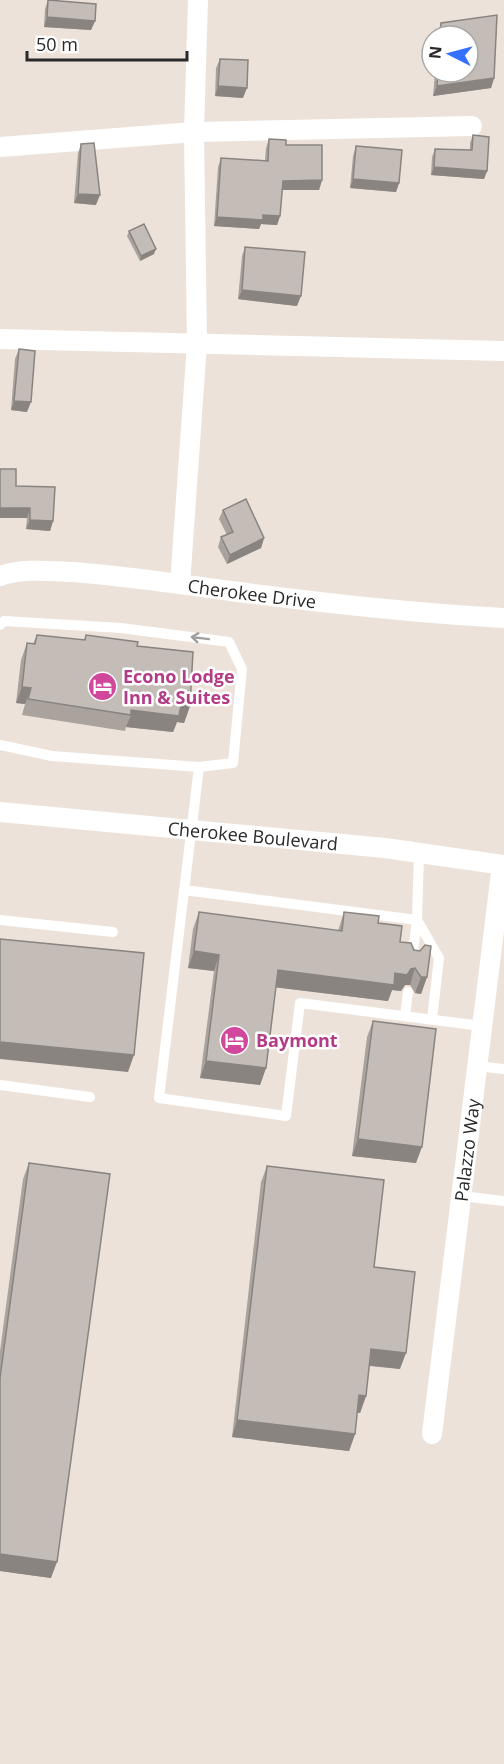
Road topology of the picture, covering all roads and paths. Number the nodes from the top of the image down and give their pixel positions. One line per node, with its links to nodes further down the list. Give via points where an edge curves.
1 (198, 0): 3 (street)
2 (472, 126): 3 (street)
3 (194, 132): 4 (street); 6 (street)
4 (0, 147)
5 (0, 339): 6 (street)
6 (197, 344): 7 (street); 9 (street)
7 (504, 351)
8 (0, 576): 9 (street, Cherokee Drive, via 52,571)
9 (180, 584): 10 (street, Cherokee Drive, via 429,614)
10 (504, 618)
11 (0, 625): 13 (lane, one-way to 11, via 233,763 242,669 229,642 121,628 4,621)
12 (0, 746): 13 (lane, via 52,756)
13 (199, 766): 15 (lane)
14 (0, 812): 15 (street, Cherokee Boulevard)
15 (191, 830): 16 (street, Cherokee Boulevard); 18 (lane)
16 (419, 853): 17 (street, Cherokee Boulevard); 20 (lane)
17 (503, 862): 26 (street, Palazzo Way)
18 (184, 890): 20 (lane); 24 (lane, via 159,1098 286,1116 300,1003)
19 (0, 920): 21 (lane)
20 (417, 920): 22 (lane); 25 (lane, via 439,958)
21 (113, 932)
22 (412, 960)
23 (408, 992): 24 (lane)
24 (405, 1016): 25 (lane)
25 (432, 1020): 26 (lane)
26 (482, 1026): 27 (street, Palazzo Way)
27 (476, 1066): 28 (lane); 31 (street, Palazzo Way)
28 (504, 1069)
29 (0, 1085): 30 (lane)
30 (90, 1097)
31 (461, 1196): 32 (lane); 33 (street, Palazzo Way)
32 (504, 1201)
33 (432, 1434)

